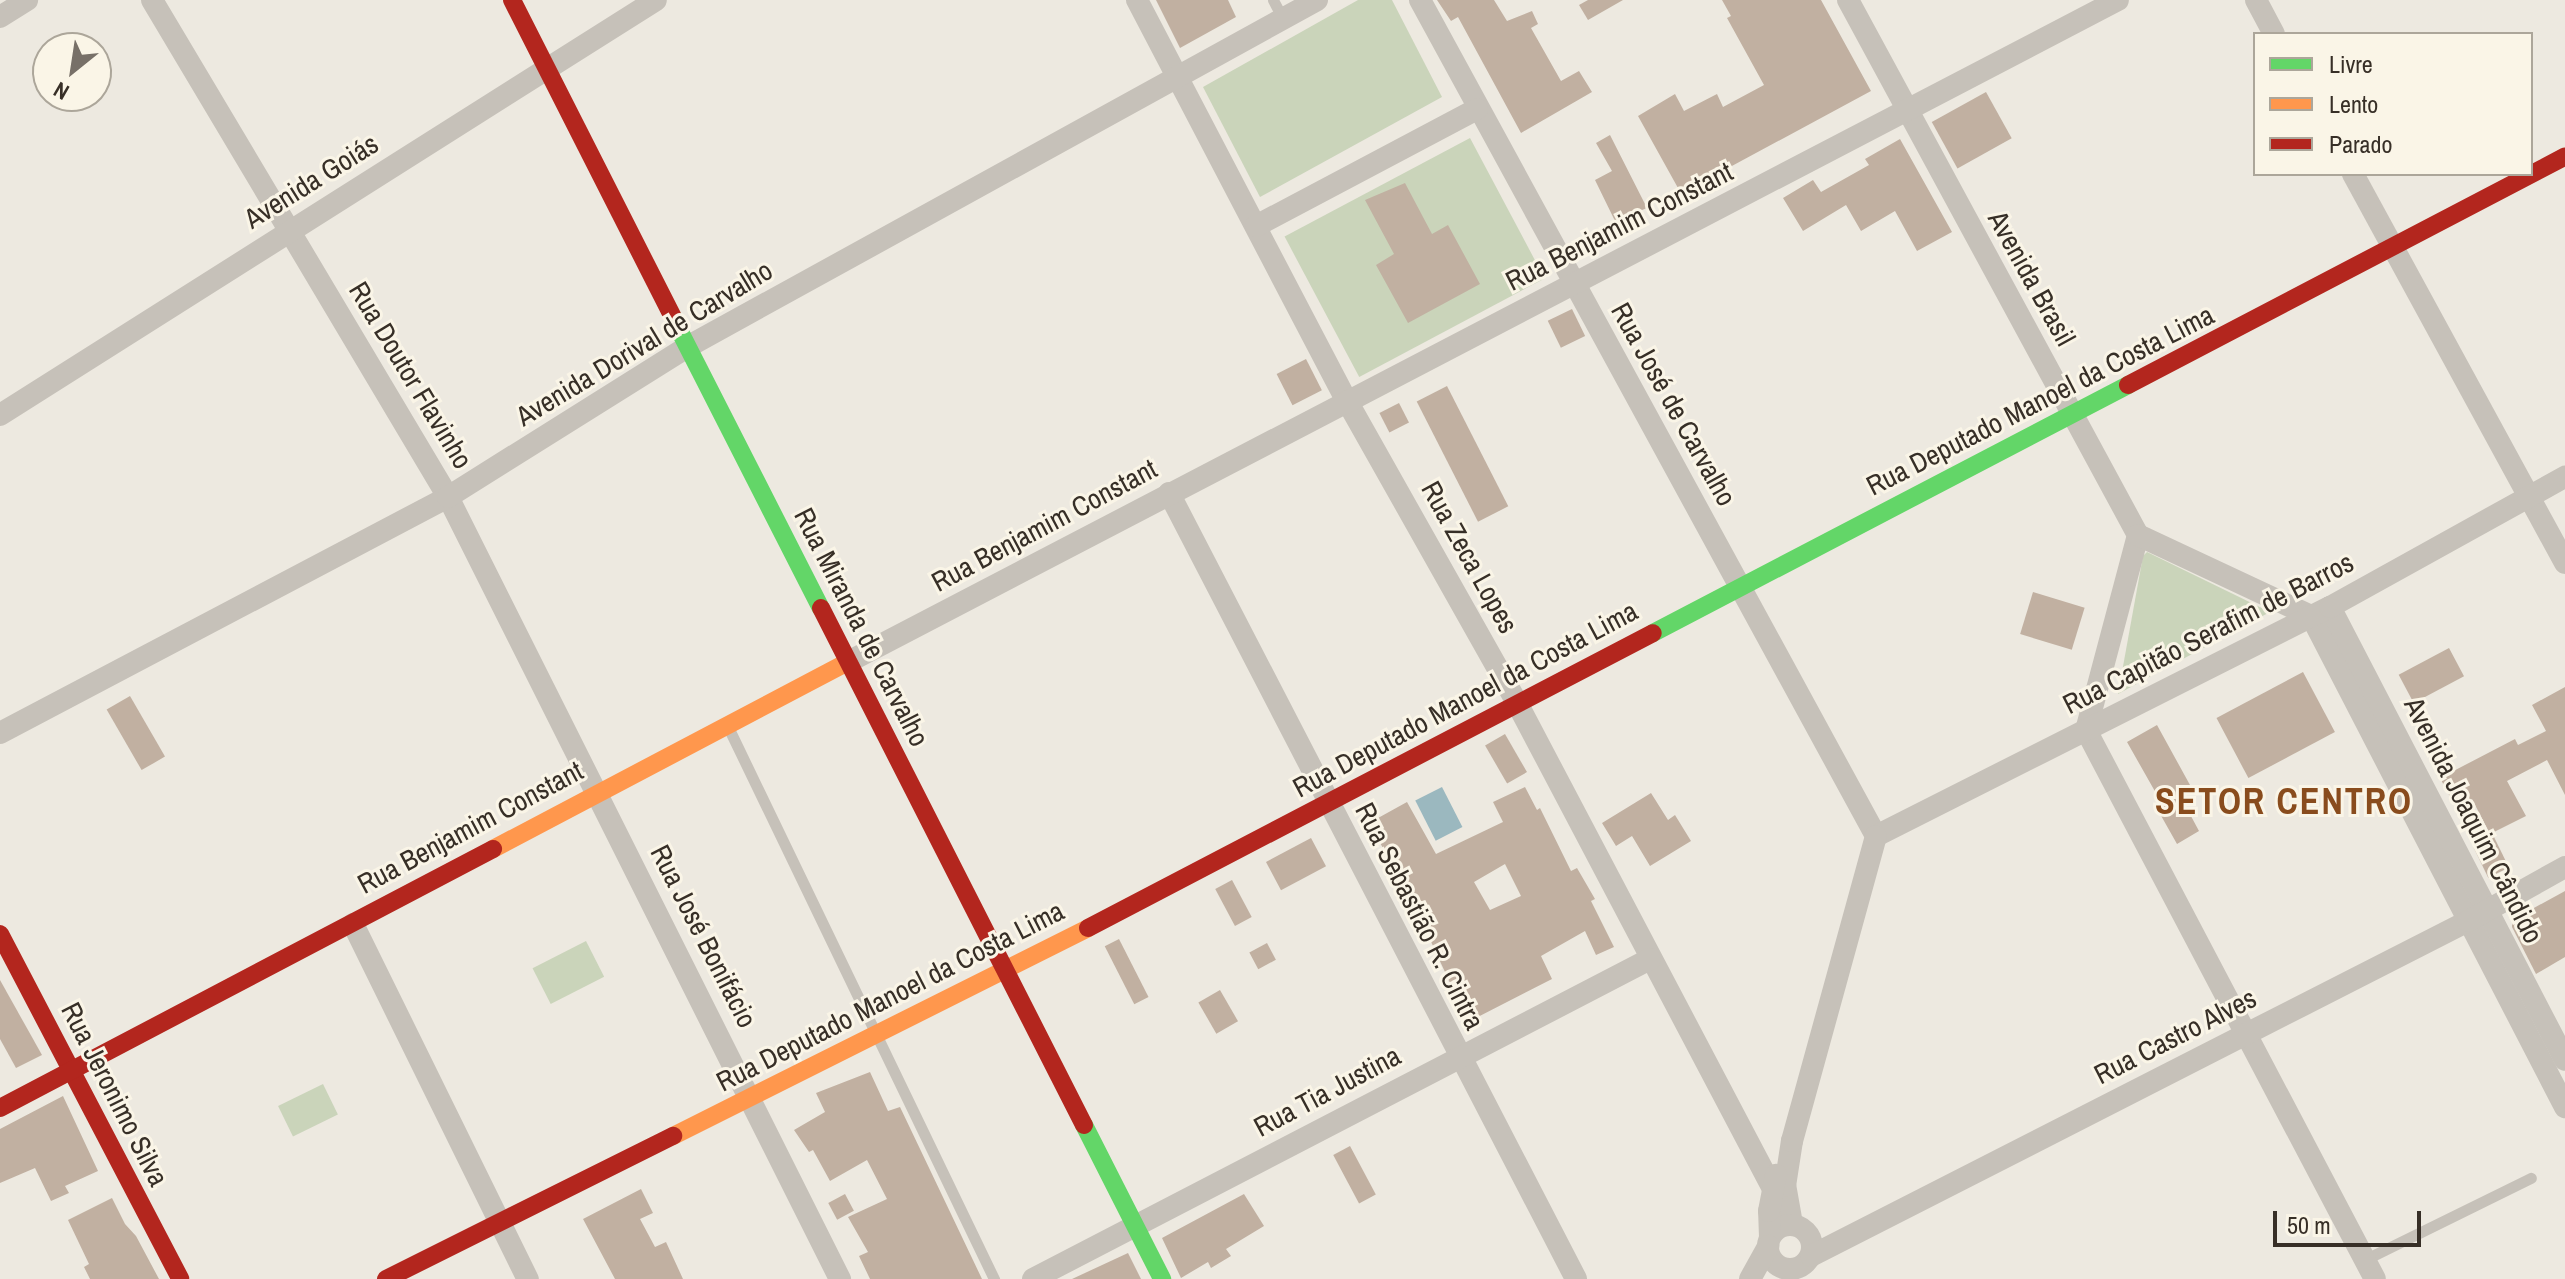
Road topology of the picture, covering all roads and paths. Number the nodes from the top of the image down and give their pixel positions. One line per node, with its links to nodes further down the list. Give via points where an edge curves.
1 (27, 0): 12 (street)
2 (152, 0): 23 (street, Rua Doutor Flavinho)
3 (512, 0): 14 (street, Rua Miranda de Carvalho)
4 (656, 0): 14 (street, Avenida Goiás)
5 (1137, 0): 15 (street, Rua Zeca Lopes)
6 (1317, 0): 11 (street, Avenida Dorival de Carvalho)
7 (1420, 0): 16 (street, Rua José de Carvalho)
8 (1848, 0): 17 (street, Avenida Brasil)
9 (2118, 0): 17 (street, Rua Benjamim Constant)
10 (2256, 0): 13 (street)
11 (1278, 9): 15 (street, Avenida Dorival de Carvalho)
12 (0, 17)
13 (2273, 32)
14 (546, 69): 23 (street, Avenida Goiás); 26 (street, Rua Miranda de Carvalho)
15 (1177, 76): 22 (street, Rua Zeca Lopes); 26 (street, Avenida Dorival de Carvalho)
16 (1477, 109): 22 (street); 25 (street, Rua José de Carvalho)
17 (1905, 111): 25 (street, Rua Benjamim Constant); 29 (street, Avenida Brasil)
18 (2565, 157): 19 (street, Rua Deputado Manoel da Costa Lima)
19 (2533, 174)
20 (2354, 176): 24 (street)
21 (2530, 176): 24 (street, Rua Deputado Manoel da Costa Lima)
22 (1256, 226): 27 (street, Rua Zeca Lopes)
23 (290, 230): 28 (street, Avenida Goiás); 33 (street, Rua Doutor Flavinho)
24 (2394, 249): 29 (street, Rua Deputado Manoel da Costa Lima); 32 (street)
25 (1573, 283): 27 (street, Rua Benjamim Constant); 36 (street, Rua José de Carvalho)
26 (689, 346): 33 (street, Avenida Dorival de Carvalho); 38 (street, Rua Miranda de Carvalho)
27 (1347, 401): 31 (street, Rua Benjamim Constant); 39 (street, Rua Zeca Lopes)
28 (0, 415)
29 (2073, 415): 34 (street, Avenida Brasil); 36 (street, Rua Deputado Manoel da Costa Lima)
30 (2565, 477): 32 (street, Rua Capitão Serafim de Barros)
31 (1169, 493): 38 (street, Rua Benjamim Constant); 44 (street, Rua Sebastião R. Cintra)
32 (2531, 495): 35 (street); 37 (street, Rua Capitão Serafim de Barros)
33 (448, 497): 42 (street, Avenida Dorival de Carvalho); 43 (street, Rua Doutor Flavinho)
34 (2138, 535): 37 (street); 41 (street)
35 (2565, 563)
36 (1740, 586): 39 (street, Rua Deputado Manoel da Costa Lima); 45 (street, Rua José de Carvalho)
37 (2320, 612): 41 (street, Rua Capitão Serafim de Barros); 47 (street)
38 (848, 662): 40 (street, Rua Benjamim Constant); 51 (street, Rua Miranda de Carvalho)
39 (1517, 703): 44 (street, Rua Deputado Manoel da Costa Lima); 50 (street, Rua Zeca Lopes)
40 (727, 725): 43 (street, Rua Benjamim Constant); 53 (lane)
41 (2086, 730): 45 (street, Rua Capitão Serafim de Barros); 52 (street)
42 (0, 733)
43 (599, 791): 48 (street, Rua Benjamim Constant); 57 (street, Rua José Bonifácio)
44 (1328, 804): 51 (street, Rua Deputado Manoel da Costa Lima); 54 (street, Rua Sebastião R. Cintra)
45 (1876, 836): 60 (street)
46 (2565, 867): 47 (street, Rua Castro Alves)
47 (2478, 915): 52 (street, Rua Castro Alves); 55 (street, Avenida Joaquim Cândido); 58 (street)
48 (353, 924): 56 (street, Rua Benjamim Constant); 63 (street)
49 (0, 934): 56 (street, Rua Jeronimo Silva)
50 (1650, 959): 54 (street, Rua Tia Justina); 62 (street, Rua Zeca Lopes)
51 (1005, 971): 53 (street, Rua Deputado Manoel da Costa Lima); 65 (street, Rua Miranda de Carvalho)
52 (2245, 1034): 67 (street, Rua Castro Alves); 68 (street)
53 (876, 1035): 57 (street, Rua Deputado Manoel da Costa Lima); 73 (lane)
54 (1459, 1055): 65 (street, Rua Tia Justina); 76 (street, Rua Sebastião R. Cintra)
55 (2565, 1060)
56 (71, 1069): 59 (street, Rua Benjamim Constant); 69 (street, Rua Jeronimo Silva)
57 (751, 1097): 63 (street, Rua Deputado Manoel da Costa Lima); 72 (street, Rua José Bonifácio)
58 (2565, 1107)
59 (0, 1108)
60 (1792, 1141): 62 (street); 64 (street, via 1785,1186)
61 (2531, 1178): 68 (lane)
62 (1772, 1187): 66 (street)
63 (501, 1224): 70 (street, Rua Deputado Manoel da Costa Lima); 71 (street)
64 (1792, 1224): 66 (street, via 1775,1230); 67 (street, via 1812,1239)
65 (1134, 1225): 74 (street, Rua Tia Justina); 75 (street, Rua Miranda de Carvalho)
66 (1769, 1241): 67 (street, via 1774,1262); 77 (street)
67 (1799, 1269)
68 (2370, 1270)
69 (180, 1279)
70 (386, 1279)
71 (528, 1279)
72 (840, 1279)
73 (994, 1279)
74 (1033, 1279)
75 (1162, 1279)
76 (1576, 1279)
77 (1750, 1279)

